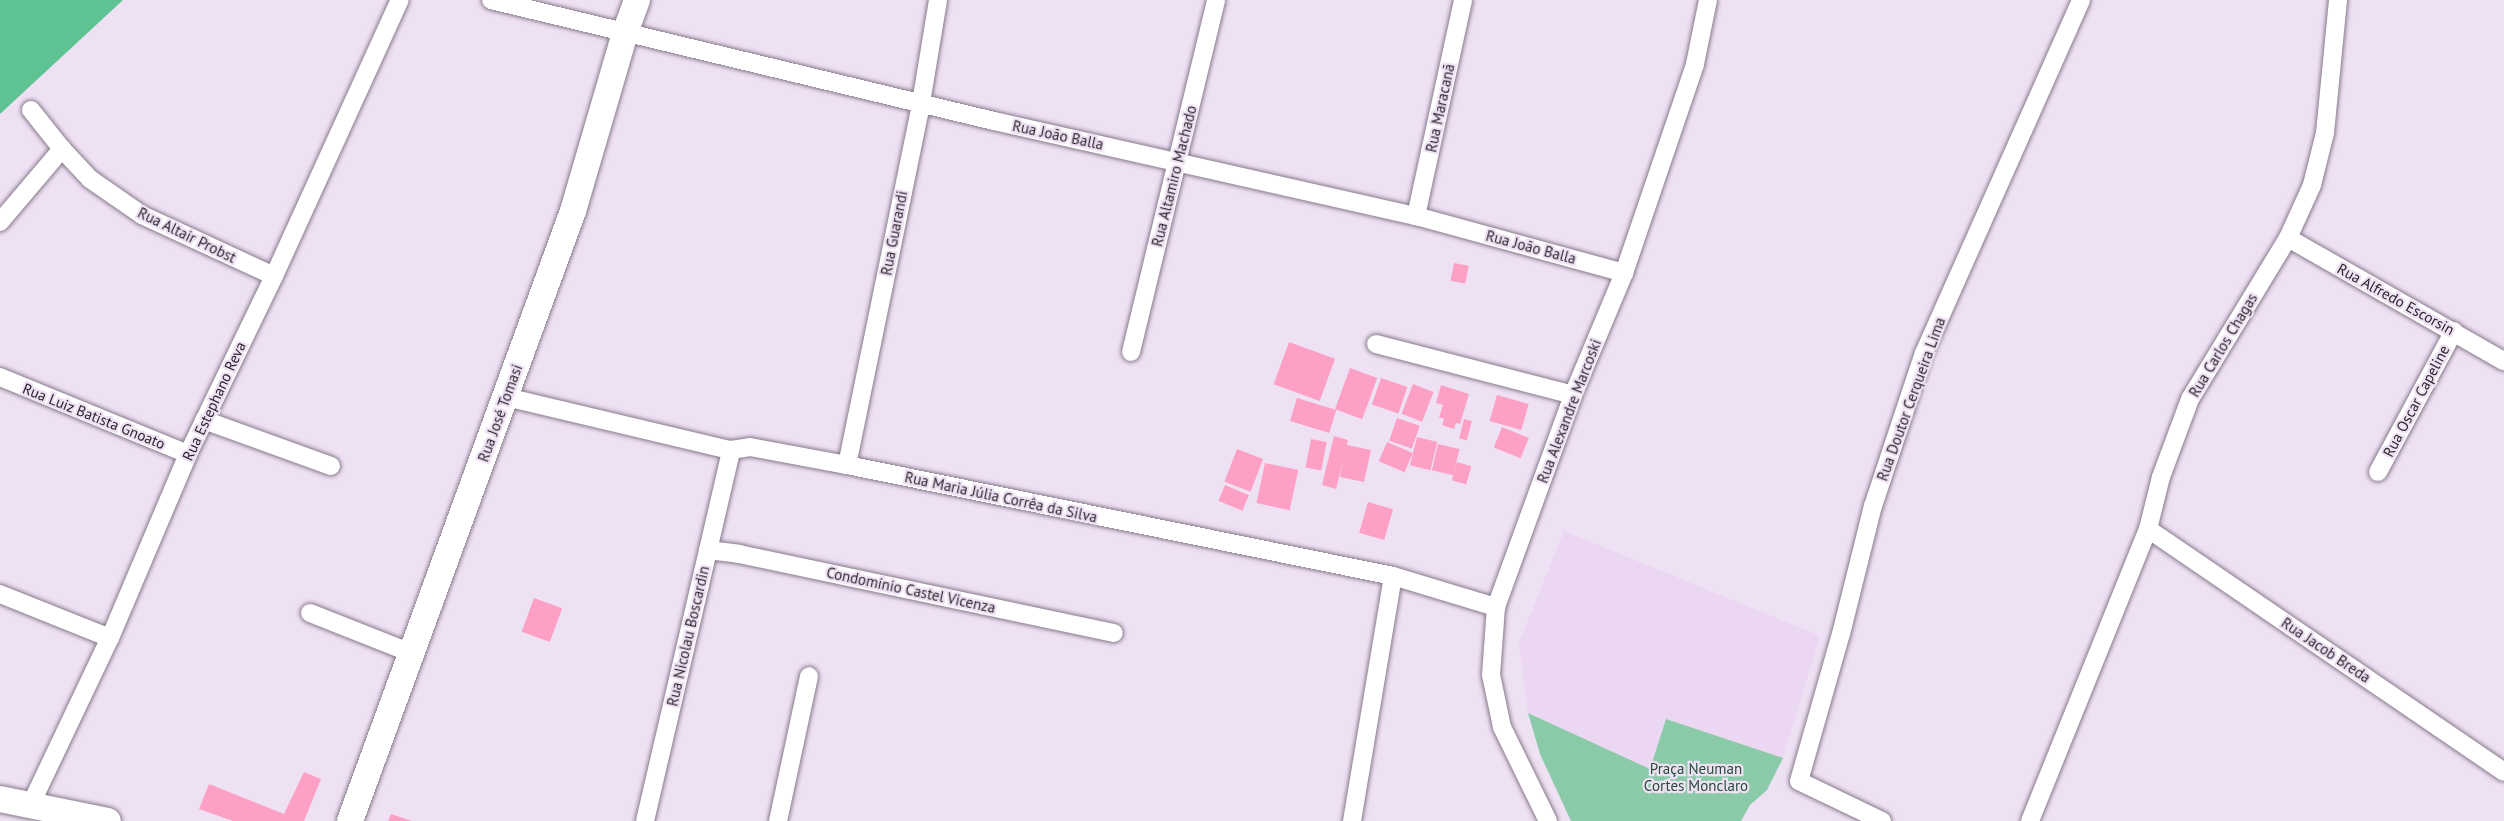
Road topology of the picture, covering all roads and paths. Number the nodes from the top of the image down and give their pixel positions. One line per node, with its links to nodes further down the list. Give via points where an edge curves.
1 (400, 0): 19 (street, Rua Estephano Reva)
2 (490, 0): 10 (street, Rua João Balla)
3 (637, 0): 10 (street, Rua José Tomasi)
4 (938, 0): 11 (street, Rua Guarandi)
5 (1216, 0): 14 (street, Rua Altamiro Machado)
6 (1463, 0): 15 (street, Rua Maracanã)
7 (1708, 0): 18 (street, Rua Alexandre Marcoski, via 1695,64)
8 (2081, 0): 52 (street, Rua Doutor Cerqueira Lima, via 1924,353 1873,506 1800,781)
9 (2338, 0): 17 (street, Rua Carlos Chagas, via 2325,133 2312,185)
10 (625, 33): 11 (street, Rua João Balla); 26 (street, Rua José Tomasi, via 573,211)
11 (921, 103): 14 (street, Rua João Balla); 30 (street, Rua Guarandi)
12 (32, 110): 13 (street, Rua Altair Probst)
13 (62, 149): 16 (street); 19 (street, Rua Altair Probst, via 90,179 142,215)
14 (1178, 160): 15 (street, Rua João Balla); 22 (street, Rua Altamiro Machado)
15 (1416, 216): 18 (street, Rua João Balla)
16 (0, 222)
17 (2288, 238): 20 (street, Rua Alfredo Escorsin); 33 (street, Rua Carlos Chagas, via 2190,399 2161,477)
18 (1624, 273): 25 (street, Rua Alexandre Marcoski)
19 (274, 276): 27 (street, Rua Estephano Reva)
20 (2454, 331): 23 (street, Rua Alfredo Escorsin); 32 (street, Rua Oscar Capeline)
21 (1376, 344): 25 (street)
22 (1131, 352)
23 (2504, 361)
24 (0, 377): 29 (street, Rua Luiz Batista Gnoato)
25 (1573, 395): 37 (street, Rua Alexandre Marcoski)
26 (506, 397): 28 (street, Rua Maria Júlia Corrêa da Silva); 41 (street, Rua José Tomasi)
27 (204, 420): 29 (street, Rua Estephano Reva); 31 (street)
28 (731, 450): 30 (street, Rua Maria Júlia Corrêa da Silva, via 750,447); 34 (street, Rua Nicolau Boscardin)
29 (188, 454): 40 (street, Rua Estephano Reva)
30 (847, 465): 35 (street, Rua Maria Júlia Corrêa da Silva)
31 (331, 466)
32 (2378, 472)
33 (2148, 529): 43 (street, Rua Jacob Breda); 53 (street, Rua Carlos Chagas)
34 (708, 550): 39 (street, Condomínio Castel Vicenza); 48 (street, Rua Nicolau Boscardin)
35 (1393, 576): 37 (street, Rua Maria Júlia Corrêa da Silva); 50 (street)
36 (0, 594): 40 (street)
37 (1496, 607): 51 (street, Rua Alexandre Marcoski, via 1491,675 1502,727)
38 (310, 613): 41 (street)
39 (1114, 633)
40 (110, 638): 45 (street, Rua Estephano Reva)
41 (411, 653): 47 (street, Rua José Tomasi)
42 (809, 676): 49 (street)
43 (2504, 772)
44 (0, 799): 45 (street)
45 (32, 804): 46 (street)
46 (108, 821)
47 (350, 821)
48 (645, 821)
49 (778, 821)
50 (1352, 821)
51 (1548, 821)
52 (1882, 821)
53 (2030, 821)

